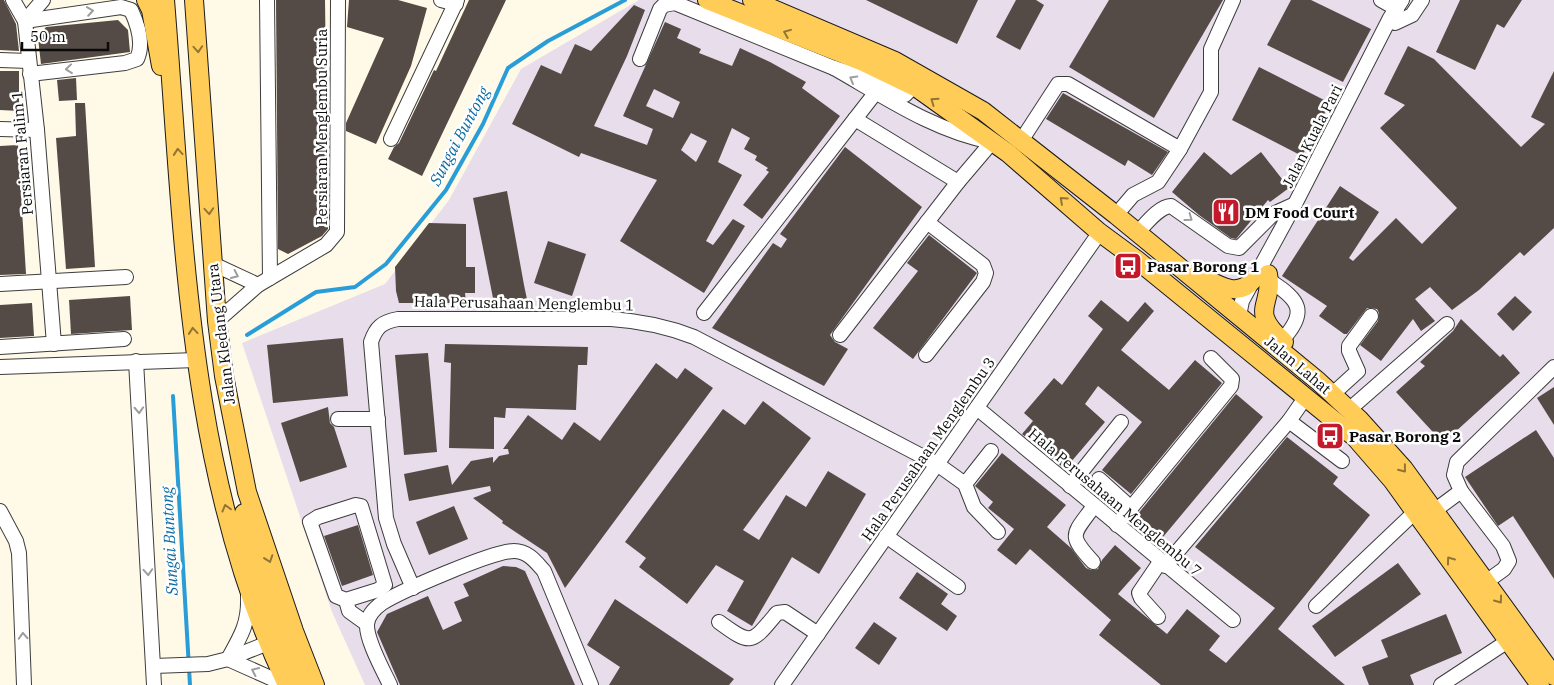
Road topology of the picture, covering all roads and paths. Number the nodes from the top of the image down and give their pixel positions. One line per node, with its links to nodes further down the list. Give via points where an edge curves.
1 (13, 0): 17 (street, Persiaran Falim 1)
2 (42, 0): 17 (street)
3 (146, 0): 26 (main road, via 151,10 164,76)
4 (166, 0): 19 (main road, Jalan Kledang Utara)
5 (174, 0): 19 (main road, via 174,36)
6 (194, 0): 40 (main road, Jalan Kledang Utara, one-way to 40)
7 (268, 0): 45 (street)
8 (338, 0): 45 (street, Persiaran Menglembu Suria, via 338,232 326,245)
9 (441, 0): 15 (street)
10 (706, 0): 24 (main road, one-way to 10)
11 (752, 0): 31 (main road, Jalan Lahat, via 895,60 983,111)
12 (1233, 0): 33 (street, via 1211,48 1211,92)
13 (1380, 0): 16 (street)
14 (1422, 0): 18 (street, via 1412,15)
15 (456, 2): 30 (street)
16 (1399, 4): 18 (street, Jalan Kuala Pari); 35 (street, Jalan Kuala Pari)
17 (24, 21): 22 (street, Persiaran Falim 1); 22 (street, one-way to 22, via 122,7 131,10 137,22 142,50 137,59 125,63)
18 (1395, 23): 43 (street, Jalan Kuala Pari)
19 (170, 55): 26 (main road, Jalan Kledang Utara)
20 (640, 59): 23 (street, via 660,9 670,3 693,8)
21 (0, 60): 22 (street)
22 (30, 67): 29 (street, Persiaran Falim 1)
23 (834, 68): 24 (street, via 905,95 908,92); 25 (street, one-way to 23)
24 (901, 80): 32 (main road, one-way to 24)
25 (876, 92): 27 (street); 32 (street, via 958,134)
26 (174, 99): 59 (main road, Jalan Kledang Utara, one-way to 26)
27 (855, 119): 34 (street); 47 (street)
28 (0, 128): 29 (street)
29 (37, 130): 44 (street, Persiaran Falim 1)
30 (392, 139)
31 (1021, 141): 33 (street, via 1062,82); 36 (main road, Jalan Lahat)
32 (992, 142): 34 (street); 38 (main road, one-way to 32)
33 (1180, 149): 36 (street, via 1158,182 1133,195)
34 (958, 182): 37 (street)
35 (1295, 204): 39 (street, one-way to 35, via 1158,212 1171,206 1228,246 1239,248 1273,214); 43 (street, Jalan Kuala Pari)
36 (1116, 215): 39 (main road, Jalan Lahat)
37 (927, 222): 52 (street); 57 (street, via 983,265 986,273 983,282)
38 (1100, 232): 48 (main road, via 1123,241 1217,313); 64 (main road); 65 (street, Hala Perusahaan Menglembu 3)
39 (1137, 233): 41 (main road, Jalan Lahat)
40 (213, 264): 45 (street, one-way to 45); 50 (main road, Jalan Kledang Utara)
41 (1176, 265): 43 (main road, via 1231,289 1240,290); 48 (main road, Jalan Lahat)
42 (126, 277): 44 (street)
43 (1264, 278): 48 (street, Jalan Kuala Pari, via 1242,300); 54 (main road, via 1263,312); 54 (street, via 1291,295 1298,315 1297,323)
44 (49, 281): 46 (street); 55 (street, Persiaran Falim 1)
45 (264, 282): 50 (street, Persiaran Menglembu Suria)
46 (0, 284)
47 (704, 313)
48 (1238, 316): 66 (main road, Jalan Lahat); 71 (main road, via 1247,339 1326,404)
49 (1371, 316): 63 (street, via 1350,346 1358,371)
50 (217, 321): 72 (main road, Jalan Kledang Utara)
51 (1447, 324): 66 (street)
52 (840, 335)
53 (124, 339): 55 (street)
54 (1282, 340): 63 (main road)
55 (54, 344): 56 (street)
56 (0, 347)
57 (926, 354)
58 (1211, 358): 81 (street, via 1229,373 1231,386)
59 (196, 360): 60 (street); 93 (main road, Jalan Kledang Utara, one-way to 59, via 212,456)
60 (136, 361): 61 (street); 104 (street, one-way to 104)
61 (0, 367)
62 (1554, 367): 79 (street, via 1457,462 1454,475)
63 (1336, 391): 66 (main road)
64 (1305, 398): 69 (street); 71 (main road)
65 (977, 408): 75 (street, Hala Perusahaan Menglembu 3); 78 (street, Hala Perusahaan Menglembu 7)
66 (1355, 413): 83 (main road, Jalan Lahat, one-way to 83)
67 (378, 418): 68 (street); 75 (street, Hala Perusahaan Menglembu 1, via 371,342 375,329 384,321 611,318 668,327 694,336); 92 (street, Hala Perusahaan Menglembu 1, via 386,518)
68 (338, 419)
69 (1289, 420): 74 (street); 89 (street)
70 (1121, 422): 78 (street)
71 (1352, 435): 84 (main road)
72 (236, 438): 101 (main road, via 234,469); 111 (main road, Jalan Kledang Utara, one-way to 111, via 247,492)
73 (991, 450): 77 (street)
74 (1342, 460)
75 (937, 464): 77 (street); 87 (street, Hala Perusahaan Menglembu 3)
76 (1099, 478): 81 (street)
77 (965, 484): 86 (street, via 974,506)
78 (1070, 486): 80 (street, Hala Perusahaan Menglembu 7)
79 (1461, 491): 83 (street); 90 (street, via 1503,546 1509,561 1504,569)
80 (1094, 506): 85 (street, Hala Perusahaan Menglembu 7); 88 (street, via 1074,538)
81 (1131, 508): 85 (street)
82 (0, 511): 106 (street, one-way to 82, via 20,553)
83 (1434, 511): 90 (main road, Jalan Lahat)
84 (1415, 512): 95 (street); 102 (main road, one-way to 84)
85 (1117, 525): 89 (street, Hala Perusahaan Menglembu 7)
86 (998, 532)
87 (886, 536): 91 (street); 100 (street, Hala Perusahaan Menglembu 3)
88 (1093, 562)
89 (1163, 564): 96 (street, via 1139,593); 97 (street, Hala Perusahaan Menglembu 7)
90 (1486, 582): 105 (main road, Jalan Lahat, one-way to 105)
91 (958, 587)
92 (413, 588): 99 (street, via 381,603); 113 (street, via 497,554 515,550 532,557 544,572)
93 (248, 589): 101 (main road, Jalan Kledang Utara); 103 (street, via 249,614 244,632)
94 (346, 600): 94 (street, via 336,596 310,522 356,505 361,506 385,585); 99 (street, via 349,611)
95 (1316, 606)
96 (1158, 617)
97 (1233, 620)
98 (719, 622): 100 (street, via 742,639 750,640 777,613 785,612)
99 (367, 624): 112 (street, via 369,637)
100 (818, 634): 114 (street, Hala Perusahaan Menglembu 3)
101 (274, 641): 103 (street); 109 (main road, Jalan Kledang Utara); 110 (main road)
102 (1508, 641): 115 (street); 116 (main road)
103 (228, 658): 104 (street, via 208,664); 108 (street, one-way to 103)
104 (154, 666): 107 (street)
105 (1554, 676)
106 (24, 685)
107 (154, 685)
108 (281, 685)
109 (287, 685)
110 (301, 685)
111 (315, 685)
112 (390, 685)
113 (591, 685)
114 (782, 685)
115 (1442, 685)
116 (1540, 685)

